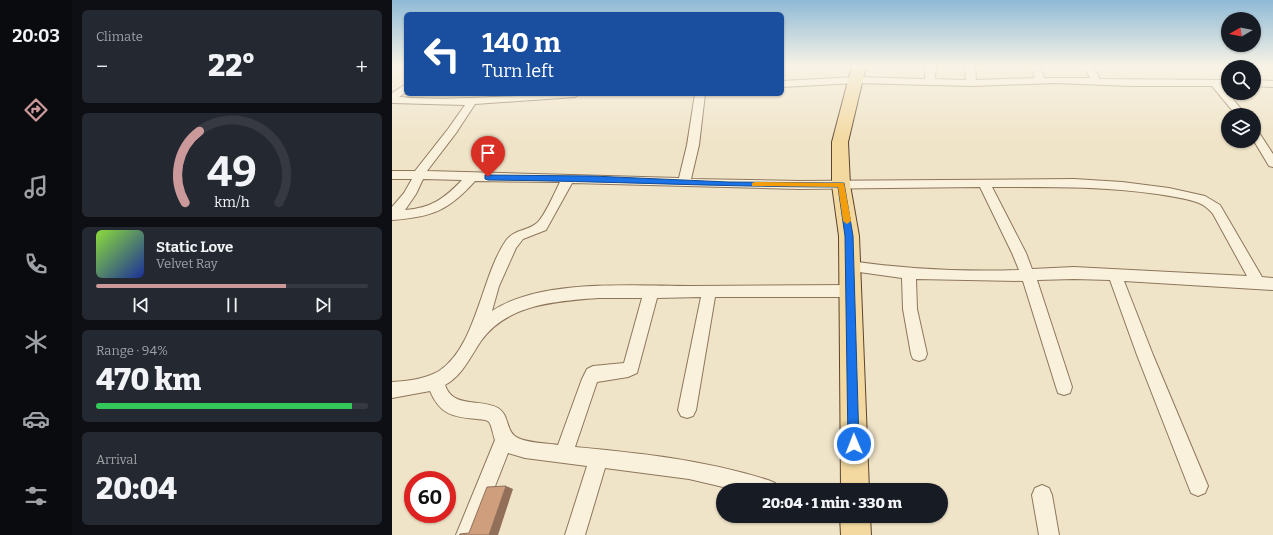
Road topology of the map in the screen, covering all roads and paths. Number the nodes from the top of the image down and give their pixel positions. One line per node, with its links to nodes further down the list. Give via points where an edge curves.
1 (401, 91): 6 (street)
2 (853, 91): 17 (main road, via 840,142)
3 (1221, 91): 8 (street)
4 (546, 96): 7 (street)
5 (700, 96): 15 (street, via 693,145)
6 (392, 99): 7 (street, via 405,102)
7 (472, 101): 11 (street)
8 (1235, 108)
9 (1261, 144): 10 (street)
10 (1273, 163)
11 (419, 174): 12 (street); 13 (street); 18 (street, via 411,193)
12 (392, 176)
13 (472, 177): 14 (street); 18 (street, via 436,208)
14 (568, 178): 15 (street); 28 (street, via 541,227 518,236 510,245 490,292)
15 (684, 182): 17 (street)
16 (984, 183): 17 (street); 22 (street); 23 (street, via 1064,182 1130,186 1203,199 1218,211)
17 (841, 185): 19 (main road, via 849,236)
18 (392, 215)
19 (850, 266): 20 (street); 25 (main road)
20 (909, 273): 22 (street); 29 (street, via 910,309)
21 (1115, 275): 22 (street, via 1074,273); 23 (street); 39 (street)
22 (1028, 276): 31 (street)
23 (1258, 282): 24 (street)
24 (1273, 284)
25 (850, 291): 27 (street); 38 (main road)
26 (651, 292): 27 (street); 28 (street, via 575,293 540,299 502,313); 35 (street, via 631,368 593,374)
27 (709, 292): 33 (street)
28 (477, 333): 30 (street, via 457,365)
29 (919, 354)
30 (436, 381): 32 (street); 34 (street, via 443,401 449,405 492,414 497,419)
31 (1064, 386)
32 (392, 390)
33 (687, 410)
34 (504, 440): 35 (street, via 516,447); 41 (street)
35 (563, 455): 36 (street)
36 (599, 458): 37 (street, via 702,471); 42 (street)
37 (748, 483)
38 (855, 483)
39 (1198, 486)
40 (1042, 495): 43 (street)
41 (466, 535)
42 (575, 535)
43 (1049, 535)

